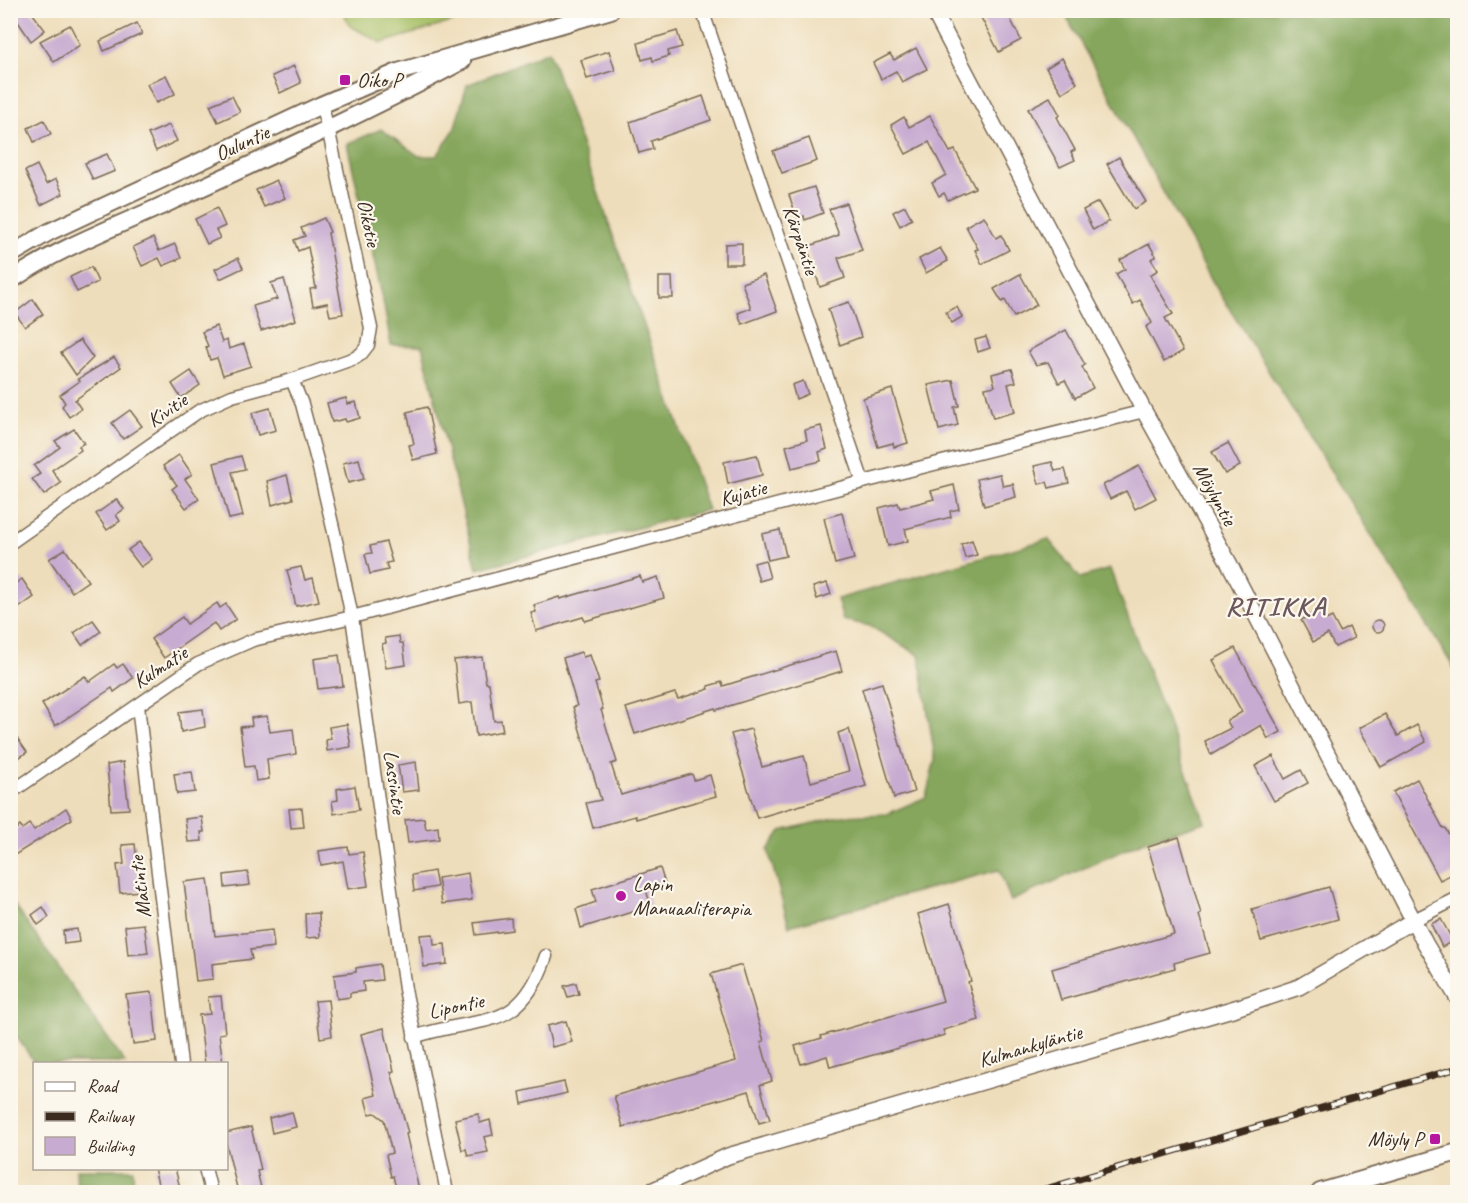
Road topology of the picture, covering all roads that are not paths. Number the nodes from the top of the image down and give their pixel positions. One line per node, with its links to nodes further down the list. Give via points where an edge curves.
1 (611, 10): 4 (main road, Ouluntie)
2 (702, 10): 12 (street, Kärpäntie)
3 (933, 10): 11 (street, Möylyntie)
4 (493, 44): 5 (main road, Ouluntie, via 398,72); 6 (main road, Ouluntie)
5 (321, 105): 6 (street, Oikotie); 7 (main road, Ouluntie, via 49,232)
6 (328, 128): 8 (main road, Ouluntie, via 83,240); 9 (street, Oikotie, via 371,328)
7 (10, 255)
8 (10, 281)
9 (365, 350): 10 (street, Kivitie, via 336,366)
10 (292, 380): 13 (street, Kivitie, via 232,396 199,411); 14 (street, Lassintie, via 318,464)
11 (1144, 411): 12 (street, Kujatie); 18 (street, Möylyntie, via 1229,563)
12 (863, 482): 14 (street, Kujatie)
13 (10, 543)
14 (352, 617): 15 (street, Kulmatie, via 253,640 198,664); 21 (street, Lassintie)
15 (138, 706): 16 (street, Kulmatie); 22 (street, Matintie)
16 (10, 793)
17 (1458, 898): 18 (street)
18 (1414, 920): 20 (street, Möylyntie); 27 (street, Kulmankyläntie, via 1299,987 728,1156)
19 (546, 956): 21 (street, Lipontie, via 531,992 505,1014 486,1022 444,1027)
20 (1458, 999)
21 (414, 1037): 26 (street, Lassintie)
22 (182, 1062)
23 (1458, 1152): 28 (main road)
24 (206, 1170): 25 (street)
25 (211, 1192)
26 (447, 1192)
27 (649, 1192)
28 (1320, 1192)

